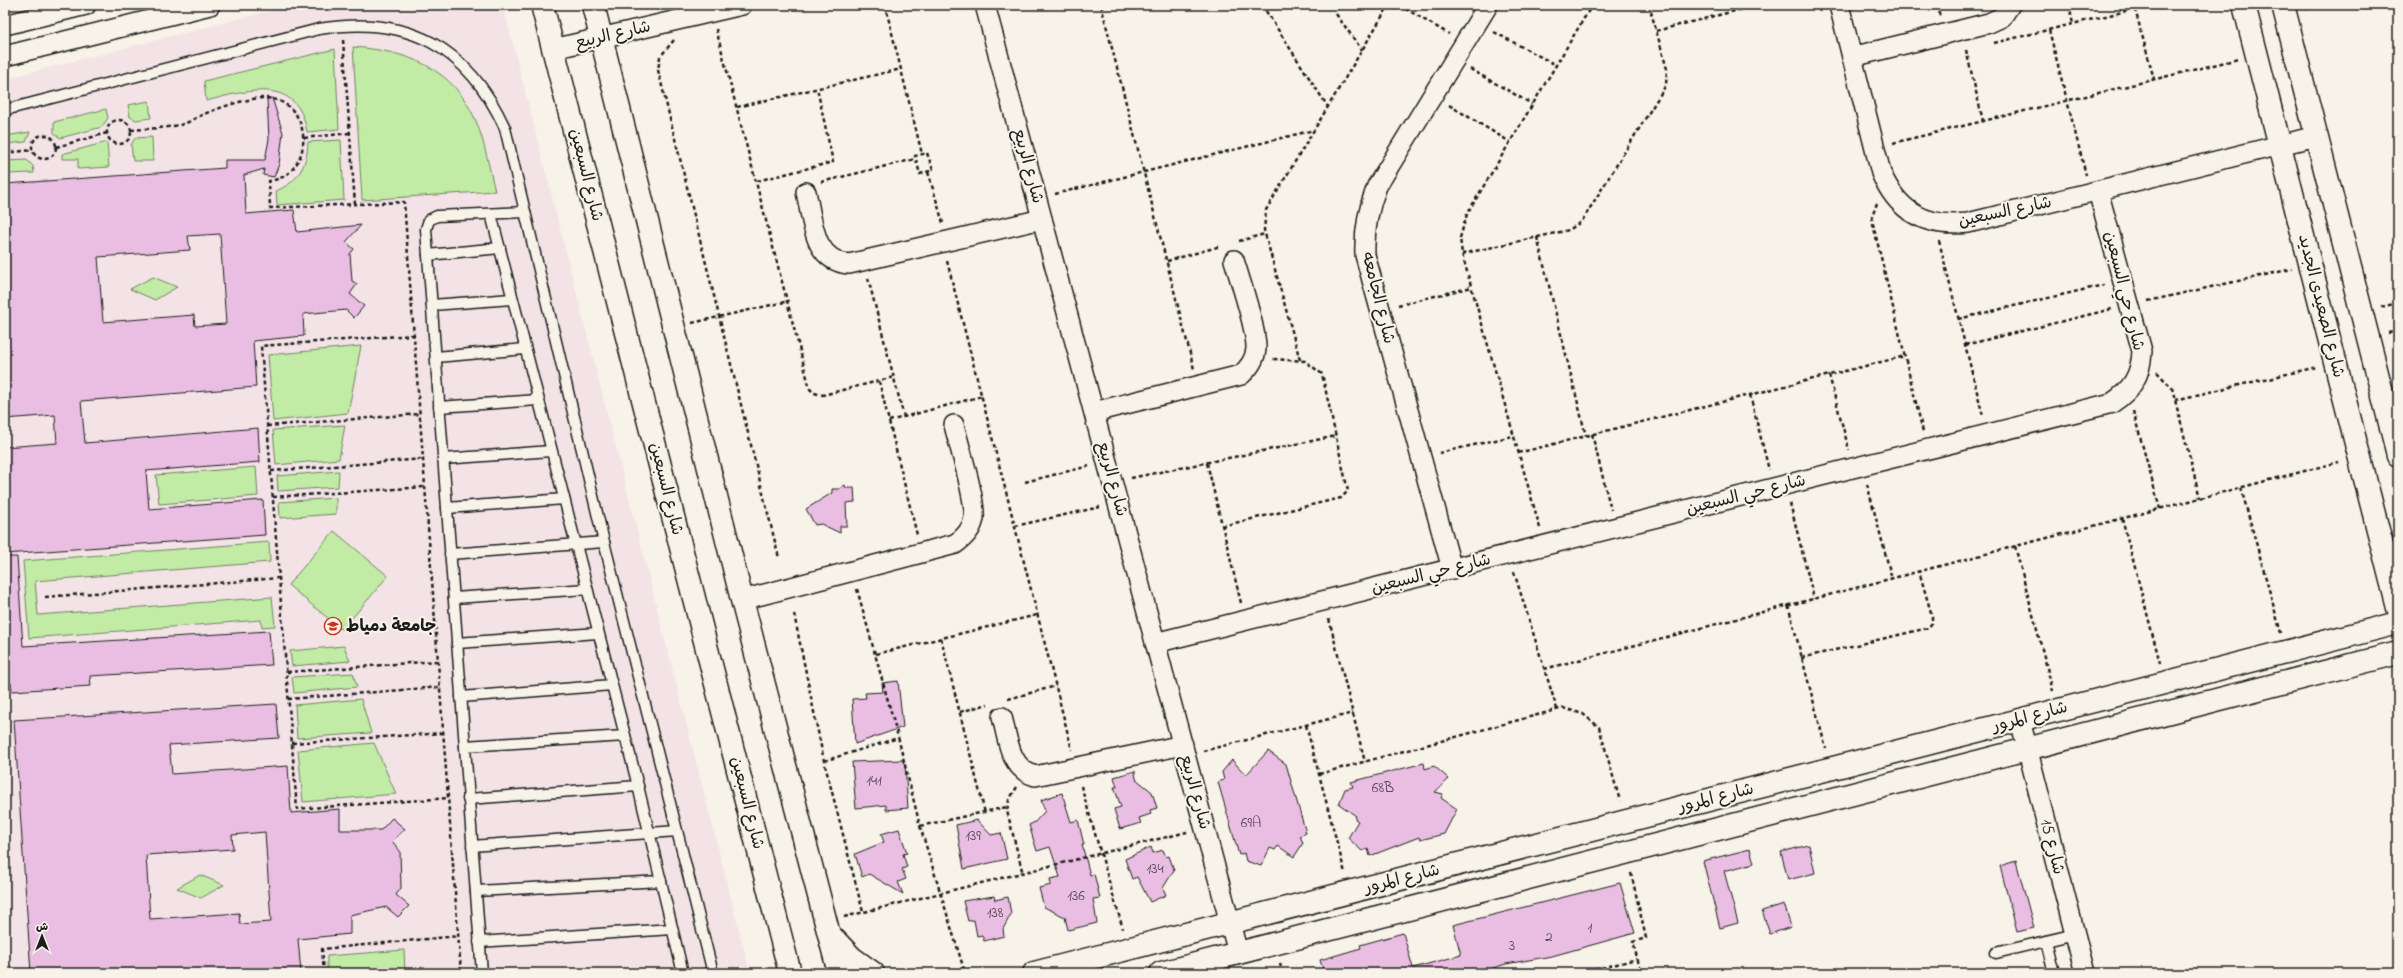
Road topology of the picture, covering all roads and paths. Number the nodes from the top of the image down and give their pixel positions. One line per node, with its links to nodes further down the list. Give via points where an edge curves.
1 (86, 5): 29 (street)
2 (210, 5): 42 (street)
3 (542, 5): 37 (street, شارع السبعين)
4 (593, 5): 33 (street)
5 (742, 5): 25 (street, شارع الربيع)
6 (885, 5): 46 (path)
7 (985, 5): 76 (street, شارع الربيع)
8 (1101, 5): 71 (path)
9 (1262, 5): 53 (path)
10 (1389, 5): 38 (path)
11 (1399, 5): 34 (path)
12 (1488, 5): 27 (street, شارع الجامعه)
13 (1592, 5): 45 (path)
14 (1649, 5): 32 (path)
15 (1758, 5): 32 (path)
16 (1839, 5): 43 (street, شارع السبعين)
17 (2010, 5): 43 (street, via 2002,17 1989,23)
18 (2069, 5): 28 (path)
19 (2150, 5): 24 (path)
20 (2244, 5): 41 (street, شارع الصعيدى الجديد)
21 (2283, 5): 60 (street)
22 (2379, 5): 23 (path, via 2388,8)
23 (2398, 6)
24 (2135, 9): 28 (path); 47 (path)
25 (704, 14): 33 (street, شارع الربيع); 52 (path); 97 (path, via 664,51 660,57 658,70)
26 (1336, 14): 38 (path)
27 (1478, 23): 34 (street, شارع الجامعه); 45 (path)
28 (2073, 24): 31 (path)
29 (5, 25)
30 (342, 25): 54 (lane); 59 (path); 78 (lane, via 377,25 405,31 432,42 455,58 476,78 493,102 505,128)
31 (2049, 30): 35 (path); 50 (path)
32 (1656, 31): 83 (path, via 1668,78 1662,92 1582,221 1569,230)
33 (601, 37): 37 (street, شارع الربيع); 99 (street)
34 (1465, 43): 44 (street, شارع الجامعه)
35 (1989, 44)
36 (1974, 48): 39 (path)
37 (554, 49): 251 (street, شارع السبعين)
38 (1362, 50): 53 (path)
39 (1966, 50): 40 (path); 55 (path)
40 (1959, 52)
41 (2256, 54): 47 (path); 63 (street, شارع الصعيدى الجديد)
42 (5, 56)
43 (1852, 57): 65 (street, شارع السبعين)
44 (1455, 60): 49 (street, شارع الجامعه); 51 (path)
45 (1556, 65): 51 (path)
46 (901, 69): 48 (path); 68 (path)
47 (2154, 79): 50 (path)
48 (817, 88): 52 (path); 72 (path, via 833,162)
49 (1433, 95): 62 (path); 96 (street, شارع الجامعه, via 1377,186 1369,209 1364,238 1365,254)
50 (2067, 100): 55 (path); 75 (path)
51 (1532, 104): 62 (path)
52 (737, 107): 72 (path)
53 (1328, 107): 57 (path)
54 (5, 110)
55 (1983, 121): 65 (path)
56 (131, 130): 58 (path, via 127,123 118,120 109,125); 58 (path, via 128,141 118,144 110,140); 61 (path, via 180,125 249,100 267,98 292,110 303,128)
57 (1314, 130): 71 (path); 82 (path, via 1269,203 1264,219)
58 (107, 133): 64 (path)
59 (350, 133): 61 (path); 77 (path)
60 (2316, 136): 63 (street, شارع السبعين); 132 (street)
61 (304, 138): 77 (path, via 300,155 290,170 269,181 270,208)
62 (1510, 142): 87 (path, via 1463,221 1460,238)
63 (2280, 145): 75 (street, شارع السبعين); 106 (street, شارع الصعيدى الجديد)
64 (56, 147): 66 (path, via 48,159 38,158); 66 (path, via 52,138 42,136 34,140)
65 (1875, 147): 74 (street, شارع السبعين, via 1881,172)
66 (32, 150): 67 (path)
67 (5, 153)
68 (922, 154): 69 (path, via 915,156); 70 (path, via 928,153 933,170)
69 (915, 159): 70 (path, via 920,174); 73 (path)
70 (928, 172): 84 (path)
71 (1144, 172): 76 (path); 90 (path)
72 (757, 181): 94 (path)
73 (813, 187): 89 (street, via 818,244 822,251 834,261 842,263)
74 (1890, 190): 81 (street, شارع السبعين, via 1913,214); 103 (path, via 1878,201 1872,216)
75 (2094, 192): 81 (street, شارع السبعين, via 1968,223); 91 (street, شارع حي السبعين)
76 (1037, 199): 80 (street, شارع الربيع)
77 (356, 204): 100 (path, via 404,202)
78 (526, 212): 79 (lane); 156 (lane)
79 (491, 214): 85 (lane); 88 (lane, via 433,217 426,229)
80 (1042, 219): 84 (street); 118 (street, شارع الربيع)
81 (1934, 222): 98 (path)
82 (1266, 234): 86 (path); 105 (path)
83 (1537, 237): 87 (path); 128 (path)
84 (945, 242): 89 (street); 114 (path)
85 (500, 248): 88 (lane); 93 (lane)
86 (1231, 249): 90 (path); 104 (street, via 1256,341)
87 (1462, 254): 92 (path)
88 (428, 255): 95 (lane)
89 (863, 261): 109 (path)
90 (1167, 261): 111 (path)
91 (2123, 280): 98 (path); 107 (street, شارع حي السبعين, via 2140,339)
92 (1472, 286): 96 (path); 127 (path)
93 (512, 299): 95 (lane); 101 (lane)
94 (789, 301): 97 (path); 110 (path, via 808,384 814,393 823,394)
95 (432, 305): 102 (lane)
96 (1380, 310): 133 (street, شارع الجامعه)
97 (719, 317): 99 (path); 163 (path)
98 (1958, 320): 125 (path)
99 (674, 327): 173 (street)
100 (414, 335): 119 (path); 123 (path, via 261,346)
101 (526, 349): 102 (lane); 115 (lane)
102 (436, 356): 117 (lane)
103 (1905, 356): 108 (path); 129 (path)
104 (1254, 359): 105 (path); 111 (street, via 1241,375)
105 (1300, 360): 126 (path, via 1309,363 1322,374)
106 (2335, 362): 116 (path); 134 (street, شارع الصعيدى الجديد)
107 (2142, 364): 112 (street, شارع حي السبعين); 116 (path, via 2164,377 2172,388)
108 (1830, 375): 113 (path); 139 (path)
109 (894, 377): 110 (path); 120 (path)
110 (879, 381): 121 (path)
111 (1199, 385): 118 (street)
112 (2128, 391): 125 (street, شارع حي السبعين, via 2112,403); 151 (path)
113 (1750, 395): 124 (path); 144 (path)
114 (982, 396): 120 (path); 153 (path)
115 (538, 400): 117 (lane); 130 (lane)
116 (2175, 400): 147 (path)
117 (439, 407): 136 (lane)
118 (1094, 412): 137 (street, شارع الربيع)
119 (419, 414): 123 (path); 135 (path)
120 (904, 417): 121 (path)
121 (889, 421): 160 (path)
122 (954, 425): 160 (street, via 974,509 972,522 967,533 954,544)
123 (267, 426): 140 (path)
124 (1592, 434): 128 (path); 155 (path)
125 (1988, 434): 129 (street, شارع حي السبعين)
126 (1336, 436): 138 (path); 154 (path, via 1348,487 1344,496)
127 (1513, 436): 131 (path); 133 (path)
128 (1586, 436): 131 (path)
129 (1928, 450): 139 (street, شارع حي السبعين)
130 (551, 451): 136 (lane); 148 (lane)
131 (1518, 453): 158 (path)
132 (2398, 456)
133 (1421, 457): 164 (street, شارع الجامعه)
134 (2359, 457): 145 (path); 176 (street, شارع الصعيدى الجديد)
135 (423, 459): 140 (path); 143 (path)
136 (443, 459): 150 (lane)
137 (1107, 462): 141 (path); 142 (street, شارع الربيع)
138 (1207, 463): 142 (path); 154 (path)
139 (1857, 467): 144 (street, شارع حي السبعين); 168 (path)
140 (271, 471): 146 (path)
141 (1025, 482)
142 (1113, 482): 149 (street, شارع الربيع)
143 (425, 487): 146 (path); 189 (path)
144 (1780, 487): 155 (street, شارع حي السبعين); 172 (path)
145 (2241, 488): 147 (path); 185 (path)
146 (273, 497): 167 (path)
147 (2200, 498): 151 (path)
148 (564, 499): 150 (lane); 157 (lane)
149 (1118, 502): 153 (path); 184 (street, شارع الربيع)
150 (447, 508): 161 (lane)
151 (2160, 508): 152 (path)
152 (2122, 518): 159 (path); 192 (path)
153 (1015, 526): 178 (path)
154 (1222, 526): 179 (path)
155 (1616, 528): 158 (street, شارع حي السبعين)
156 (604, 542): 157 (lane); 224 (lane)
157 (575, 544): 161 (lane); 169 (lane)
158 (1545, 546): 162 (street, شارع حي السبعين)
159 (2015, 546): 166 (path); 198 (path)
160 (921, 553): 165 (street)
161 (450, 554): 171 (lane)
162 (1508, 555): 164 (street, شارع حي السبعين); 190 (path)
163 (779, 558)
164 (1452, 569): 174 (street, شارع حي السبعين)
165 (852, 571): 173 (street); 187 (path)
166 (1919, 571): 168 (path); 188 (path, via 1932,616 1932,623 1928,628)
167 (279, 578): 170 (path); 191 (path)
168 (1892, 578): 172 (path)
169 (587, 589): 171 (lane); 181 (lane)
170 (45, 597)
171 (454, 598): 183 (lane)
172 (1814, 599): 175 (path)
173 (742, 600): 236 (street)
174 (1325, 601): 179 (street, شارع حي السبعين); 199 (path)
175 (1788, 605): 188 (path); 190 (path)
176 (2398, 608)
177 (794, 614): 210 (path)
178 (1037, 615): 182 (path); 213 (path)
179 (1245, 621): 184 (street, شارع حي السبعين)
180 (2398, 623): 185 (street, شارع المرور)
181 (598, 633): 183 (lane); 193 (lane)
182 (941, 638): 187 (path); 220 (path)
183 (457, 643): 195 (lane)
184 (1156, 643): 209 (street, شارع الربيع)
185 (2285, 651): 192 (street, شارع المرور)
186 (2398, 653): 208 (street, شارع المرور)
187 (876, 654): 205 (path)
188 (1802, 658): 212 (path)
189 (438, 660): 191 (path); 194 (path)
190 (1544, 669): 197 (path)
191 (286, 672): 196 (path)
192 (2165, 682): 198 (street, شارع المرور)
193 (612, 685): 195 (lane); 204 (lane)
194 (440, 687): 196 (path); 203 (path)
195 (461, 697): 207 (lane)
196 (288, 698): 206 (path)
197 (1557, 709): 211 (path); 221 (path, via 1573,710 1592,720 1599,727)
198 (2058, 710): 201 (street, شارع المرور)
199 (1353, 713): 202 (path); 211 (path)
200 (1002, 717): 214 (street, via 1014,758 1021,770)
201 (2020, 720): 208 (street, شارع 15); 212 (street, شارع المرور)
202 (1306, 725): 209 (path); 215 (path)
203 (443, 733): 206 (path); 217 (path)
204 (625, 736): 207 (lane); 216 (lane)
205 (898, 738): 210 (path); 222 (path)
206 (292, 743): 217 (path, via 297,809)
207 (465, 746): 218 (lane)
208 (2027, 749): 227 (street, شارع المرور); 238 (street, شارع 15)
209 (1184, 750): 213 (street); 223 (street, شارع الربيع)
210 (824, 761): 234 (path)
211 (1365, 762): 215 (path)
212 (1831, 768): 221 (street, شارع المرور)
213 (1076, 769): 214 (street, via 1042,776); 228 (path)
214 (1027, 774): 219 (path, via 1011,795)
215 (1319, 774): 232 (path)
216 (638, 786): 218 (lane); 225 (lane)
217 (448, 798): 239 (path)
218 (468, 799): 226 (lane)
219 (1007, 808): 220 (path); 229 (path)
220 (986, 813): 222 (path)
221 (1626, 821): 232 (street, شارع المرور)
222 (920, 826): 233 (path)
223 (1205, 828): 228 (path); 235 (street, شارع الربيع)
224 (677, 831): 225 (lane); 250 (lane)
225 (650, 833): 226 (lane); 230 (lane)
226 (472, 846): 231 (lane)
227 (1626, 853): 243 (street, شارع المرور); 245 (path, via 1646,938 1633,942)
228 (1100, 854): 229 (path); 242 (path)
229 (1023, 874): 233 (path)
230 (661, 881): 231 (lane); 237 (lane)
231 (476, 891): 241 (lane)
232 (1350, 892): 235 (street, شارع المرور)
233 (942, 894): 234 (path); 254 (path)
234 (863, 912): 236 (path)
235 (1230, 923): 242 (street, شارع المرور); 243 (street, شارع الربيع)
236 (828, 928): 252 (street); 253 (street, via 852,958)
237 (672, 929): 241 (lane); 249 (lane)
238 (2075, 934): 240 (lane); 260 (street, شارع 15)
239 (458, 936): 246 (path, via 322,949); 247 (path)
240 (2046, 941): 244 (lane); 259 (lane)
241 (479, 942): 248 (lane)
242 (1129, 949): 255 (street, شارع المرور)
243 (1238, 953): 256 (street, شارع المرور)
244 (1996, 954)
245 (1637, 959): 257 (path); 258 (path)
246 (324, 973)
247 (461, 973)
248 (482, 973)
249 (683, 973)
250 (713, 973)
251 (790, 973)
252 (840, 973)
253 (873, 973)
254 (965, 973)
255 (1034, 973)
256 (1161, 973)
257 (1581, 973)
258 (1641, 973)
259 (2054, 973)
260 (2085, 973)

